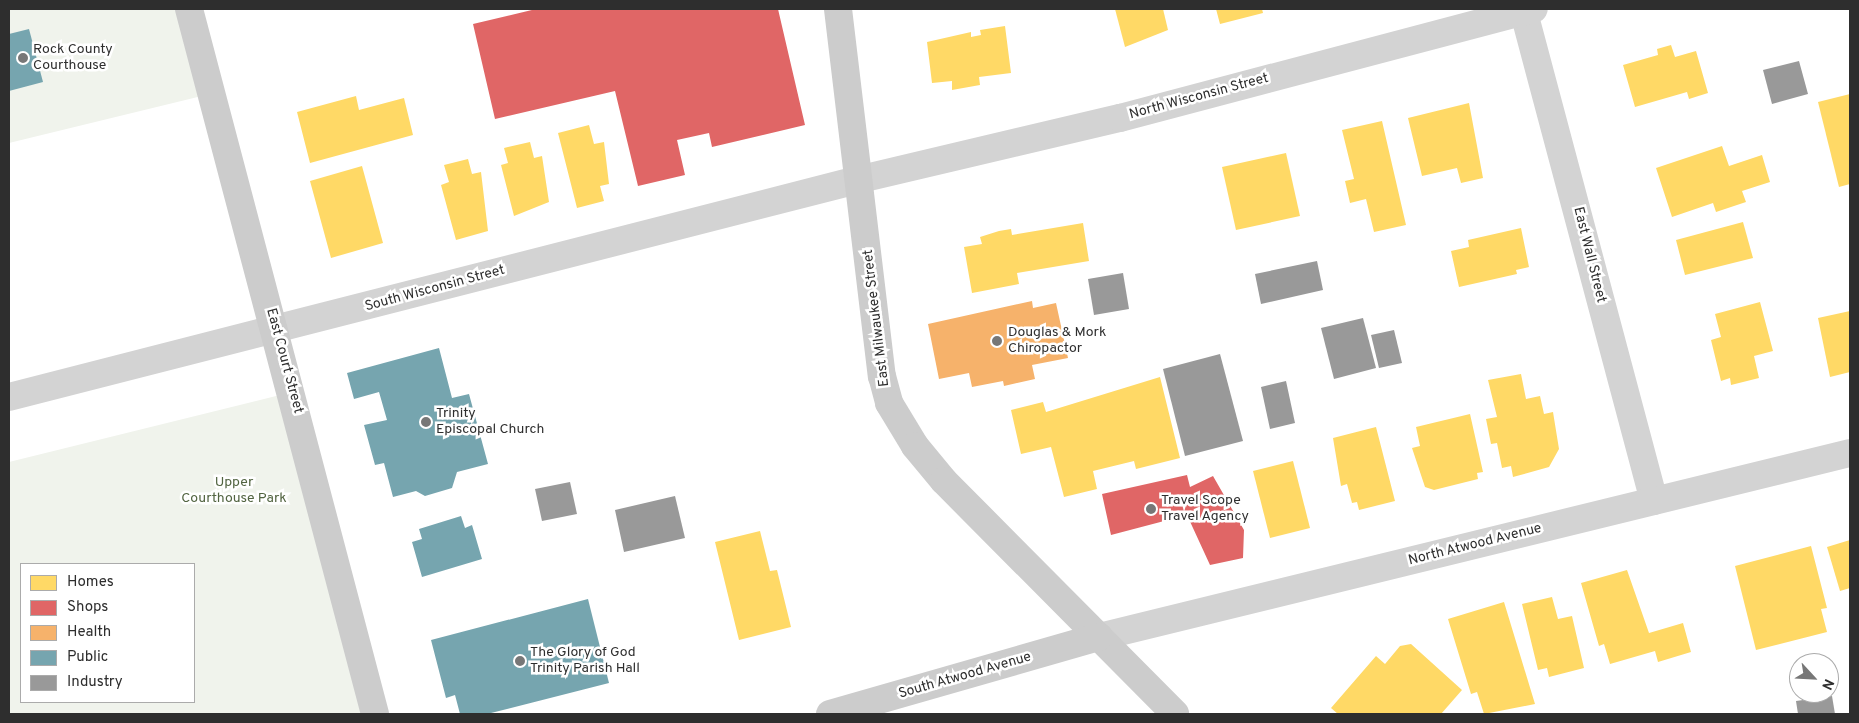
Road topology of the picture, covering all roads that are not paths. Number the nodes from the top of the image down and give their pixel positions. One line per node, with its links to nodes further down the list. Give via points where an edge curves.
1 (188, 9): 5 (main road, East Court Street)
2 (838, 9): 4 (main road, East Milwaukee Street)
3 (1527, 10): 4 (street, North Wisconsin Street, via 1120,118); 8 (street, East Wall Street)
4 (862, 179): 5 (street, South Wisconsin Street); 9 (main road, East Milwaukee Street, via 882,376 889,403 915,446 944,480)
5 (276, 330): 6 (street, South Wisconsin Street); 11 (main road, East Court Street)
6 (9, 397)
7 (1850, 453): 8 (street, North Atwood Avenue)
8 (1654, 501): 9 (street, North Atwood Avenue)
9 (1099, 637): 10 (main road, East Milwaukee Street); 12 (main road, South Atwood Avenue)
10 (1167, 710)
11 (375, 714)
12 (830, 714)

